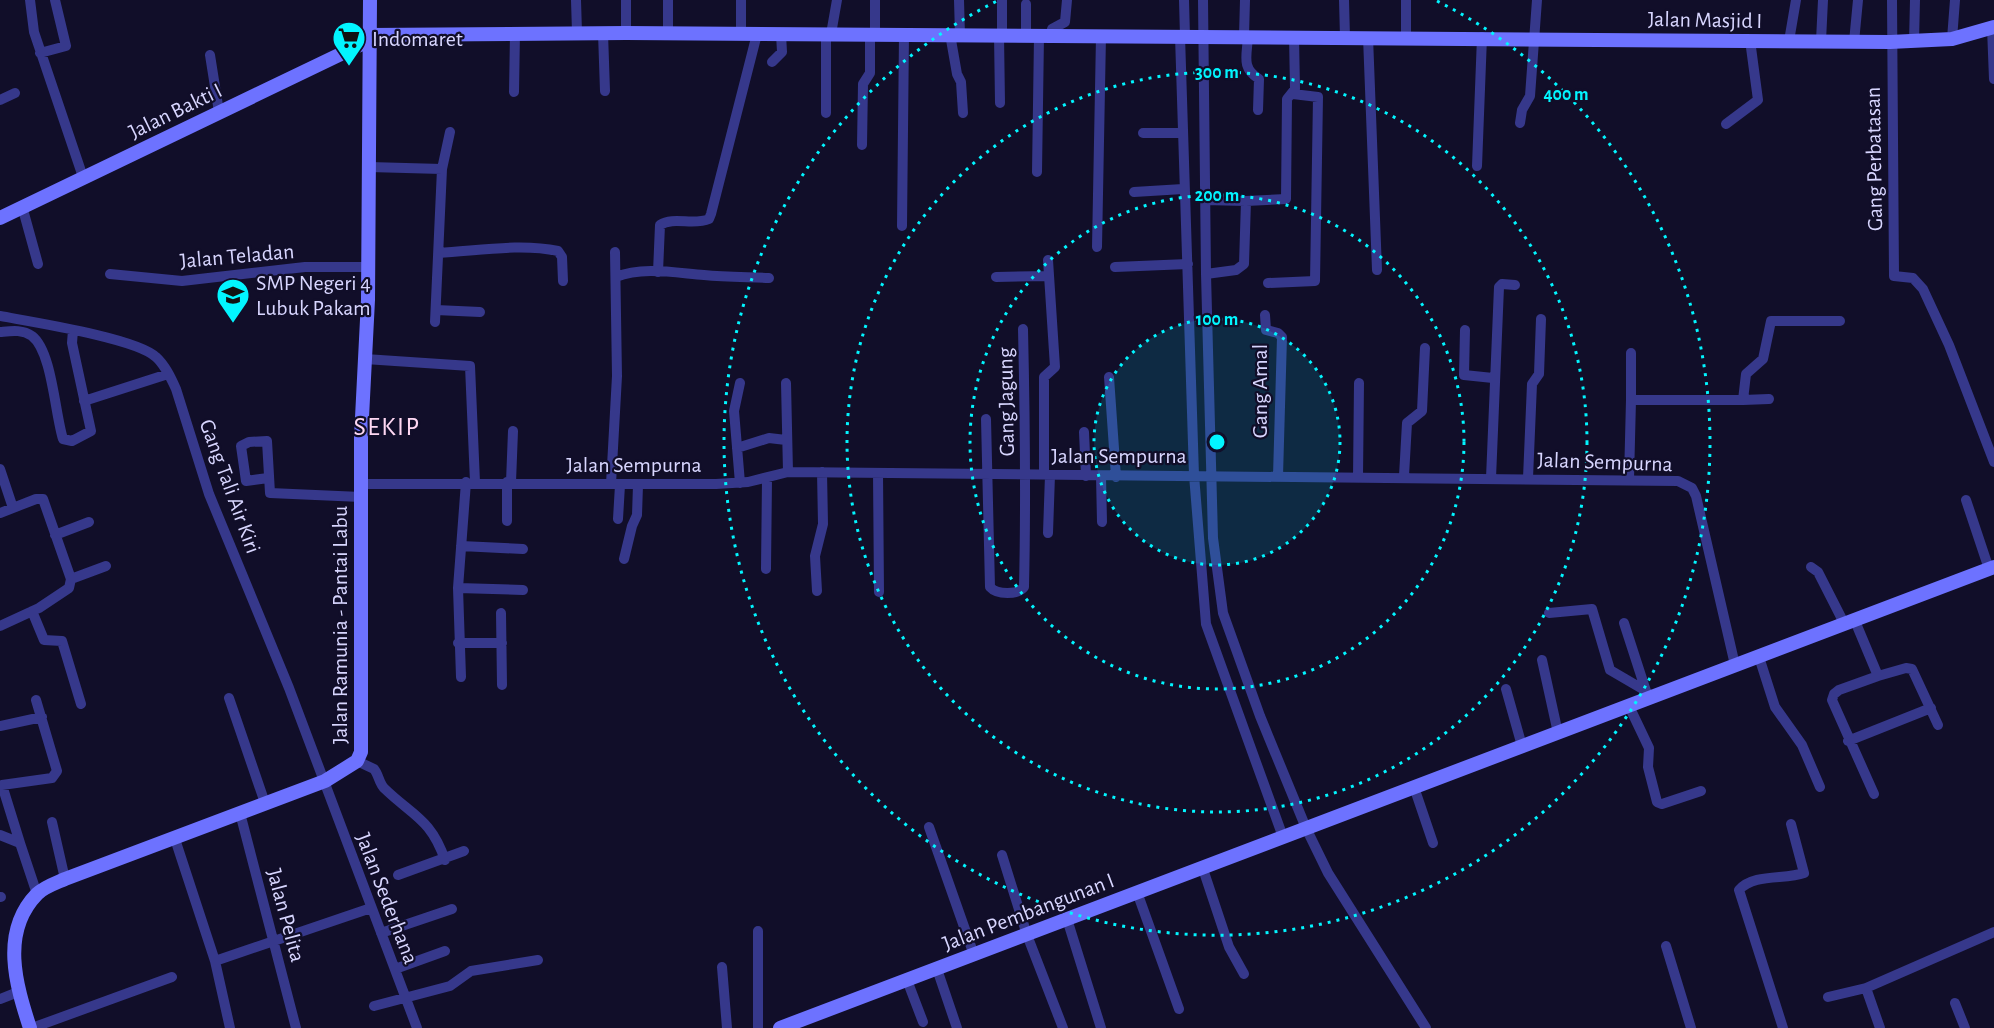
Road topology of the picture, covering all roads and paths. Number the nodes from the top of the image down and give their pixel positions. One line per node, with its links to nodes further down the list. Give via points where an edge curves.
1 (30, 0): 58 (street)
2 (55, 0): 58 (street, via 66,46)
3 (370, 0): 49 (main road, Jalan Ramunia - Pantai Labu)
4 (576, 0): 28 (street)
5 (626, 0): 30 (street)
6 (668, 0): 31 (street)
7 (741, 0): 32 (street)
8 (837, 0): 35 (street)
9 (875, 0): 38 (street)
10 (959, 0): 37 (street)
11 (1002, 0): 39 (street)
12 (1067, 0): 40 (street, via 1065,22)
13 (1184, 0): 42 (street)
14 (1203, 0): 42 (street)
15 (1245, 0): 43 (street)
16 (1344, 0): 45 (street)
17 (1406, 0): 47 (street)
18 (1537, 0): 50 (street)
19 (1796, 0): 53 (street)
20 (1823, 0): 54 (street)
21 (1858, 0): 55 (street)
22 (1892, 0): 56 (street, Gang Perbatasan)
23 (1915, 0): 57 (street)
24 (1955, 0): 51 (street)
25 (1026, 4): 40 (street)
26 (1993, 27): 51 (main road, Jalan Masjid I); 61 (street)
27 (515, 33): 28 (main road, Jalan Masjid I); 49 (main road, Jalan Masjid I); 63 (street)
28 (578, 33): 29 (main road, Jalan Masjid I)
29 (603, 33): 30 (main road, Jalan Masjid I); 62 (street)
30 (626, 33): 31 (main road, Jalan Masjid I)
31 (668, 33): 32 (main road, Jalan Masjid I)
32 (741, 34): 33 (main road, Jalan Masjid I)
33 (757, 34): 34 (main road, Jalan Masjid I); 99 (street, via 709,219 660,225)
34 (782, 34): 35 (main road, Jalan Masjid I); 60 (street, via 782,52)
35 (828, 34): 38 (main road, Jalan Masjid I); 70 (street)
36 (904, 34): 37 (main road, Jalan Masjid I); 38 (main road, Jalan Masjid I); 89 (street)
37 (955, 34): 39 (main road, Jalan Masjid I); 71 (street)
38 (872, 35): 77 (street, via 870,73 863,84)
39 (1001, 35): 40 (main road, Jalan Masjid I); 67 (street)
40 (1038, 36): 41 (main road, Jalan Masjid I); 81 (street)
41 (1101, 36): 42 (main road, Jalan Masjid I); 90 (street)
42 (1191, 36): 43 (main road, Jalan Masjid I); 76 (street); 85 (street)
43 (1246, 36): 44 (main road, Jalan Masjid I); 68 (street, via 1247,67 1250,75 1259,79)
44 (1294, 36): 45 (main road, Jalan Masjid I); 65 (street)
45 (1345, 37): 46 (main road, Jalan Masjid I)
46 (1368, 37): 47 (main road, Jalan Masjid I); 98 (street)
47 (1406, 37): 48 (main road, Jalan Masjid I)
48 (1482, 37): 50 (main road, Jalan Masjid I); 78 (street)
49 (369, 38): 69 (main road, Jalan Bakti I); 79 (main road, Jalan Ramunia - Pantai Labu)
50 (1535, 38): 52 (main road, Jalan Masjid I); 72 (street, via 1530,96)
51 (1952, 39): 57 (main road, Jalan Masjid I)
52 (1750, 40): 53 (main road, Jalan Masjid I); 73 (street, via 1758,100)
53 (1789, 41): 54 (main road, Jalan Masjid I)
54 (1821, 41): 55 (main road, Jalan Masjid I)
55 (1854, 42): 56 (main road, Jalan Masjid I)
56 (1890, 42): 57 (main road, Jalan Masjid I); 139 (street, Gang Perbatasan, via 1894,276 1913,278 1923,289)
57 (1914, 42)
58 (40, 53): 82 (street)
59 (210, 55): 69 (street)
60 (772, 62)
61 (1994, 79)
62 (605, 91)
63 (514, 92)
64 (15, 93): 66 (street)
65 (1293, 94): 86 (street, via 1287,99 1286,199); 107 (street, via 1318,97 1315,281)
66 (0, 100)
67 (1000, 103)
68 (1258, 110)
69 (219, 112): 82 (main road, Jalan Bakti I)
70 (826, 113)
71 (963, 113)
72 (1520, 123)
73 (1726, 124)
74 (450, 132): 80 (street)
75 (1143, 133): 76 (street)
76 (1182, 133): 83 (street)
77 (862, 145)
78 (1477, 166)
79 (369, 167): 80 (street); 96 (main road, Jalan Ramunia - Pantai Labu)
80 (442, 169): 92 (street)
81 (1037, 172)
82 (83, 177): 87 (main road, Jalan Bakti I)
83 (1183, 189): 84 (street); 95 (street)
84 (1134, 192)
85 (1205, 200): 86 (street); 101 (street)
86 (1246, 201): 101 (street, via 1244,264 1236,270)
87 (22, 206): 88 (main road, Jalan Bakti I); 94 (street)
88 (0, 218)
89 (902, 226)
90 (1097, 247)
91 (615, 252): 103 (street)
92 (439, 253): 106 (street, via 487,249 558,251); 109 (street)
93 (1048, 260): 102 (street)
94 (38, 264)
95 (1188, 264): 97 (street); 116 (street)
96 (367, 267): 100 (street, Jalan Teladan, via 305,267 182,280); 123 (main road, Jalan Ramunia - Pantai Labu)
97 (1115, 267)
98 (1377, 270)
99 (658, 272): 103 (street); 104 (street)
100 (110, 274)
101 (1206, 274): 116 (street)
102 (1049, 276): 105 (street); 146 (street, via 1055,367 1044,377)
103 (616, 277): 162 (street)
104 (769, 278)
105 (996, 278)
106 (563, 280)
107 (1268, 283)
108 (1515, 285): 126 (street, via 1499,287)
109 (436, 310): 110 (street); 115 (street)
110 (480, 312)
111 (1265, 315): 150 (street, Gang Amal, via 1266,330 1282,338)
112 (0, 316): 120 (street, Gang Tali Air Kiri)
113 (1541, 319): 156 (street, via 1539,374 1532,384)
114 (1840, 321): 130 (street, via 1771,321 1763,359 1746,374)
115 (435, 322)
116 (1199, 322): 149 (street); 149 (street)
117 (1023, 329): 145 (street, Gang Jagung)
118 (1465, 330): 126 (street, via 1464,375)
119 (0, 332): 133 (street, via 25,332 44,353 63,439 68,441 91,431)
120 (73, 333): 124 (street, Gang Tali Air Kiri, via 144,349 156,357); 133 (street)
121 (1425, 348): 151 (street, via 1422,411 1407,423)
122 (1631, 353): 132 (street)
123 (365, 359): 159 (street, via 470,366); 164 (main road, Jalan Ramunia - Pantai Labu)
124 (168, 374): 133 (street); 214 (street, Gang Tali Air Kiri, via 209,494)
125 (1109, 377): 153 (street)
126 (1493, 378): 155 (street)
127 (740, 383): 138 (street, via 734,411)
128 (786, 383): 137 (street)
129 (1359, 383): 154 (street)
130 (1743, 399): 131 (street); 132 (street)
131 (1769, 399)
132 (1630, 400): 158 (street)
133 (84, 401)
134 (986, 419): 144 (street)
135 (513, 431): 160 (street)
136 (1084, 432): 147 (street)
137 (786, 440): 138 (street, via 763,439); 141 (street)
138 (737, 448): 161 (street)
139 (1994, 462)
140 (0, 469): 166 (street)
141 (788, 472): 142 (street, Jalan Sempurna); 157 (street, Jalan Sempurna)
142 (822, 472): 143 (street, Jalan Sempurna); 184 (street, via 824,524 816,547)
143 (878, 473): 144 (street, Jalan Sempurna); 185 (street)
144 (986, 473): 145 (street, Jalan Sempurna); 145 (street, Gang Jagung, via 990,587 999,593 1021,591 1024,587)
145 (1026, 475): 146 (street, Jalan Sempurna)
146 (1047, 475): 147 (street, Jalan Sempurna); 172 (street)
147 (1086, 476): 148 (street, Jalan Sempurna)
148 (1101, 476): 153 (street, Jalan Sempurna); 171 (street)
149 (1202, 476): 150 (street, Jalan Sempurna); 153 (street, Jalan Sempurna); 225 (street, via 1223,614 1260,716); 225 (street, via 1206,624)
150 (1278, 476): 154 (street, Jalan Sempurna)
151 (1404, 476): 154 (street, Jalan Sempurna); 155 (street, Jalan Sempurna)
152 (268, 477): 164 (street, Jalan Sempurna, via 269,492 273,494)
153 (1116, 477)
154 (1358, 477)
155 (1491, 478): 156 (street, Jalan Sempurna)
156 (1528, 478): 158 (street, Jalan Sempurna)
157 (767, 479): 161 (street, Jalan Sempurna); 180 (street)
158 (1629, 479): 196 (street, Jalan Sempurna, via 1678,481 1692,488)
159 (471, 482): 160 (street, Jalan Sempurna); 164 (street, Jalan Sempurna); 174 (street)
160 (509, 482): 162 (street, Jalan Sempurna); 169 (street)
161 (740, 483): 163 (street, Jalan Sempurna)
162 (615, 484): 163 (street, Jalan Sempurna); 168 (street)
163 (638, 485): 176 (street, via 638,515)
164 (361, 490): 213 (main road, Jalan Ramunia - Pantai Labu, via 361,752)
165 (1966, 500): 179 (street)
166 (13, 508): 167 (street); 173 (street, via 43,499)
167 (0, 513)
168 (618, 519)
169 (507, 521)
170 (89, 522): 173 (street)
171 (1102, 522)
172 (1048, 533)
173 (56, 535): 181 (street)
174 (461, 546): 175 (street); 182 (street)
175 (523, 549)
176 (624, 559)
177 (106, 566): 181 (street)
178 (1811, 567): 190 (street)
179 (1991, 568): 190 (main road, Jalan Pembangunan I)
180 (766, 569)
181 (71, 579): 186 (street, via 69,588)
182 (458, 588): 183 (street); 192 (street)
183 (523, 590)
184 (817, 591)
185 (879, 592)
186 (32, 611): 191 (street); 204 (street, via 44,640 62,641)
187 (501, 613): 193 (street)
188 (1550, 613): 201 (street, via 1592,609 1610,670)
189 (1624, 623): 201 (street)
190 (1850, 623): 194 (main road, Jalan Pembangunan I); 197 (street)
191 (0, 626)
192 (458, 643): 193 (street); 198 (street)
193 (502, 643): 199 (street)
194 (1759, 657): 196 (main road, Jalan Pembangunan I); 217 (street, via 1775,707 1802,745)
195 (1542, 660): 210 (street)
196 (1735, 665): 201 (main road, Jalan Pembangunan I)
197 (1878, 676): 206 (street, via 1912,669); 211 (street, via 1833,694)
198 (460, 677)
199 (502, 685)
200 (1506, 689): 212 (street)
201 (1649, 694): 205 (main road, Jalan Pembangunan I)
202 (229, 698): 220 (street)
203 (36, 700): 207 (street)
204 (81, 704)
205 (1629, 706): 210 (main road, Jalan Pembangunan I); 218 (street, via 1649,748 1648,767 1657,802 1662,804)
206 (1930, 708): 208 (street); 211 (street)
207 (42, 717): 209 (street); 215 (street, via 56,775)
208 (1938, 725)
209 (0, 726)
210 (1558, 733): 212 (main road, Jalan Pembangunan I)
211 (1848, 741): 219 (street)
212 (1522, 746): 216 (main road, Jalan Pembangunan I)
213 (357, 761): 214 (main road, Jalan Ramunia - Pantai Labu); 232 (street, via 374,769 383,788 419,816 438,840)
214 (325, 781): 220 (main road, Jalan Ramunia - Pantai Labu); 238 (street, Jalan Sederhana)
215 (1, 786): 228 (street)
216 (1414, 787): 225 (main road, Jalan Pembangunan I); 229 (street)
217 (1820, 787)
218 (1701, 791)
219 (1874, 794)
220 (265, 803): 221 (main road, Jalan Ramunia - Pantai Labu)
221 (240, 813): 227 (main road, Jalan Ramunia - Pantai Labu); 245 (street, Jalan Pelita)
222 (52, 822): 235 (street)
223 (1791, 824): 278 (street, via 1804,873 1761,879 1739,890)
224 (928, 827): 248 (street)
225 (1295, 832): 233 (main road, Jalan Pembangunan I); 276 (street, via 1328,873)
226 (0, 835): 228 (street)
227 (175, 839): 235 (main road, Jalan Ramunia - Pantai Labu); 250 (street)
228 (20, 843): 237 (street)
229 (1433, 843)
230 (464, 851): 232 (street)
231 (1002, 855): 243 (street)
232 (444, 860): 234 (street)
233 (1203, 869): 236 (main road, Jalan Pembangunan I); 254 (street, via 1229,948)
234 (398, 875)
235 (66, 879): 237 (main road, Jalan Ramunia - Pantai Labu)
236 (1137, 892): 240 (main road, Jalan Pembangunan I); 264 (street)
237 (37, 894): 258 (main road, via 17,930 13,964)
238 (371, 908): 242 (street, Jalan Sederhana); 245 (street)
239 (452, 909): 242 (street)
240 (1066, 919): 243 (main road, Jalan Pembangunan I); 275 (street)
241 (758, 931): 271 (street)
242 (381, 933): 252 (street, Jalan Sederhana)
243 (1027, 935): 248 (main road, Jalan Pembangunan I); 274 (street)
244 (1993, 936): 257 (street)
245 (274, 940): 250 (street); 268 (street, Jalan Pelita)
246 (1665, 946): 277 (street)
247 (445, 951): 252 (street)
248 (974, 955): 253 (main road, Jalan Pembangunan I)
249 (538, 960): 260 (street, via 471,971 450,986)
250 (215, 961): 267 (street)
251 (722, 967): 270 (street)
252 (394, 969): 260 (street, Jalan Sederhana)
253 (937, 969): 256 (main road, Jalan Pembangunan I); 273 (street)
254 (1244, 974)
255 (172, 977): 266 (street)
256 (907, 980): 265 (street); 272 (main road, Jalan Pembangunan I)
257 (1866, 988): 259 (street); 279 (street)
258 (18, 992): 261 (street); 266 (main road)
259 (1828, 997)
260 (405, 998): 263 (street); 269 (street, Jalan Sederhana)
261 (0, 999)
262 (1955, 1003): 280 (street)
263 (374, 1006)
264 (1179, 1009)
265 (923, 1022)
266 (31, 1028)
267 (230, 1028)
268 (296, 1028)
269 (417, 1028)
270 (727, 1028)
271 (758, 1028)
272 (780, 1028)
273 (957, 1028)
274 (1063, 1028)
275 (1101, 1028)
276 (1426, 1028)
277 (1691, 1028)
278 (1783, 1028)
279 (1880, 1028)
280 (1965, 1028)

